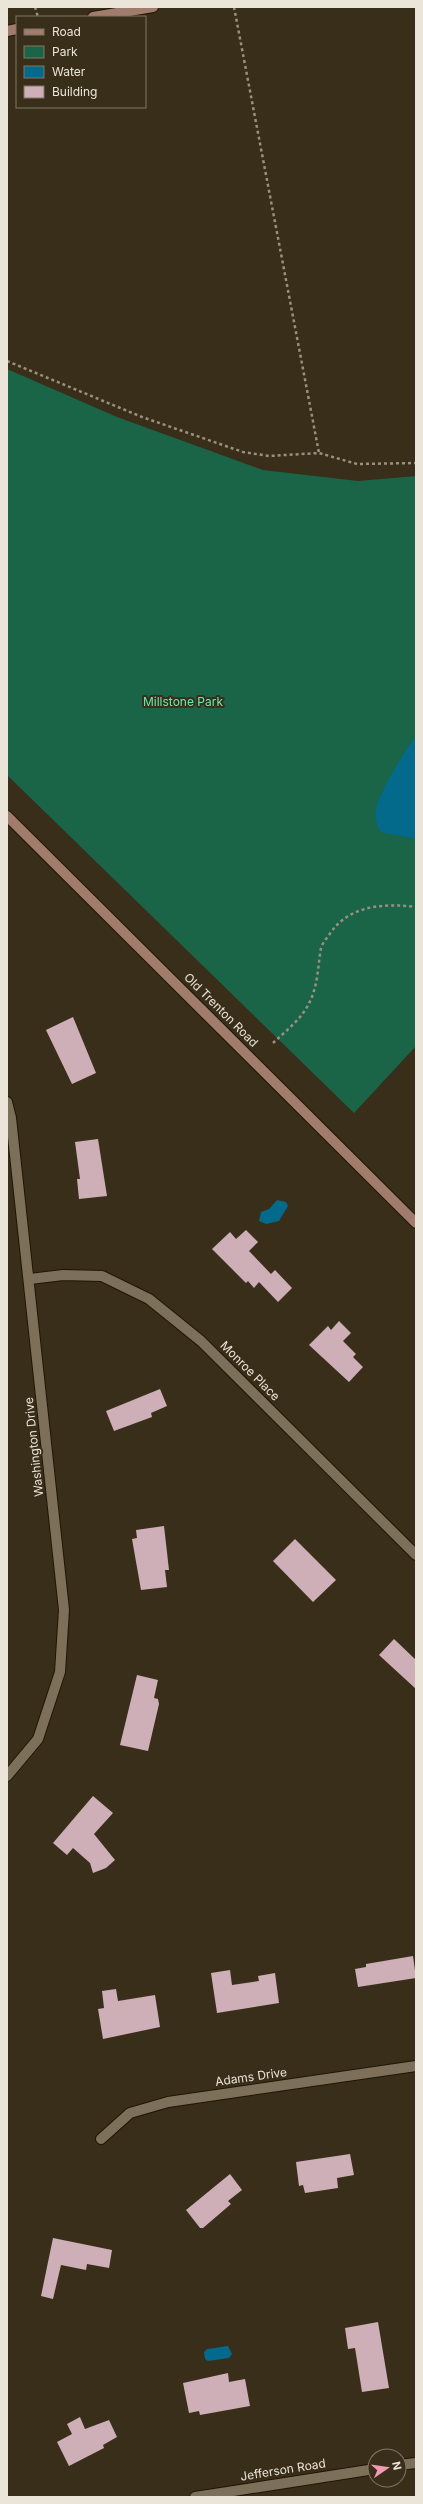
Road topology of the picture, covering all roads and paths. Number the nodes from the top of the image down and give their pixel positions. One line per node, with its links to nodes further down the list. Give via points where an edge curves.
1 (154, 7): 3 (main road)
2 (234, 7): 5 (path)
3 (99, 16)
4 (7, 362): 5 (path, via 142,418 243,452 269,456)
5 (319, 453): 6 (path, via 357,464)
6 (416, 463)
7 (7, 816): 11 (main road, Old Trenton Road)
8 (416, 907): 9 (path, via 372,906 354,912 334,927 322,947 311,1000 297,1020)
9 (273, 1042)
10 (7, 1102): 12 (street, Washington Drive)
11 (416, 1223)
12 (30, 1279): 13 (street, Monroe Place, via 63,1275 102,1276 149,1299 201,1341); 14 (street, Washington Drive, via 64,1610 60,1672 38,1739)
13 (416, 1555)
14 (7, 1776)
15 (416, 2066): 16 (street, Adams Drive, via 168,2102 130,2113)
16 (101, 2139)
17 (367, 2470): 18 (street, Jefferson Road)
18 (195, 2497)

